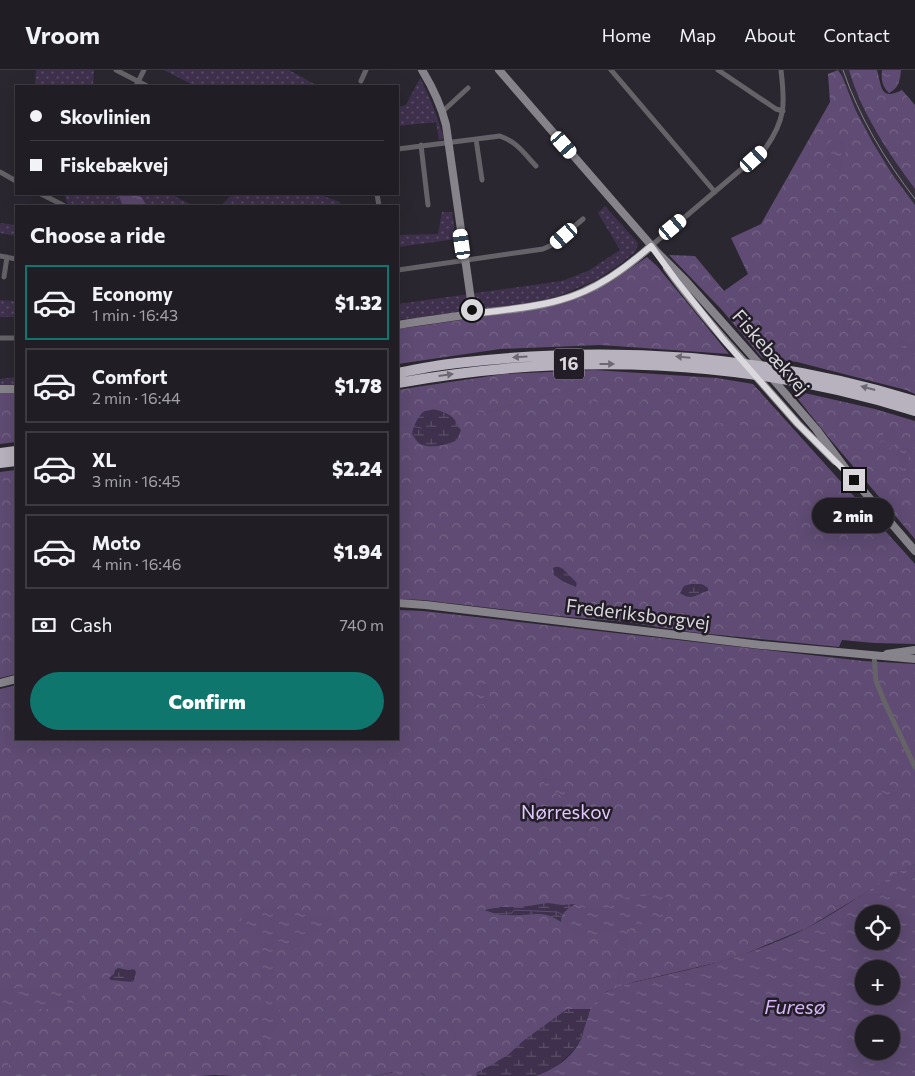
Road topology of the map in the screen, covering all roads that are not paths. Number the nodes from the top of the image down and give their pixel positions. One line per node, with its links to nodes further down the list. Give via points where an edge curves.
1 (116, 70): 10 (street)
2 (144, 70): 10 (street)
3 (366, 70): 9 (street)
4 (423, 70): 13 (street)
5 (499, 70): 27 (street, Fiskebækvej)
6 (611, 70): 22 (street)
7 (718, 70): 12 (street)
8 (781, 70): 12 (street)
9 (361, 81)
10 (137, 84)
11 (468, 88): 13 (street)
12 (783, 111): 22 (street, via 776,132 765,149)
13 (442, 112): 15 (street)
14 (476, 138): 15 (street); 18 (street, via 500,136 513,142); 21 (street)
15 (449, 142): 16 (street); 31 (street)
16 (421, 146): 17 (street); 25 (street)
17 (399, 149)
18 (536, 166)
19 (0, 172): 20 (street)
20 (15, 180)
21 (482, 180)
22 (714, 192): 27 (street)
23 (43, 195): 24 (street)
24 (63, 205)
25 (428, 205)
26 (583, 219): 31 (street, via 549,248)
27 (654, 249): 34 (street, via 607,280 574,296 535,306); 48 (street, Fiskebækvej, via 797,407)
28 (0, 256): 29 (street)
29 (6, 257): 30 (street); 33 (street)
30 (15, 259)
31 (465, 261): 32 (street); 34 (street)
32 (399, 270)
33 (4, 278)
34 (473, 314): 35 (street)
35 (399, 325)
36 (0, 338): 37 (street)
37 (15, 338)
38 (399, 373): 42 (highway, 16, one-way to 38, via 842,381 775,368 680,356 550,355 455,363)
39 (399, 383): 43 (highway, 16, one-way to 43, via 549,364 680,366 786,380)
40 (15, 389): 41 (street)
41 (0, 390)
42 (915, 401)
43 (915, 411)
44 (15, 451): 45 (highway)
45 (0, 453)
46 (15, 461): 47 (highway)
47 (0, 463)
48 (915, 550)
49 (399, 603): 51 (street, Frederiksborgvej)
50 (915, 650): 51 (street, Frederiksborgvej)
51 (874, 655): 52 (street, Frederiksborgvej); 55 (street, via 876,681)
52 (915, 659)
53 (15, 679): 54 (street)
54 (0, 683)
55 (915, 766)

